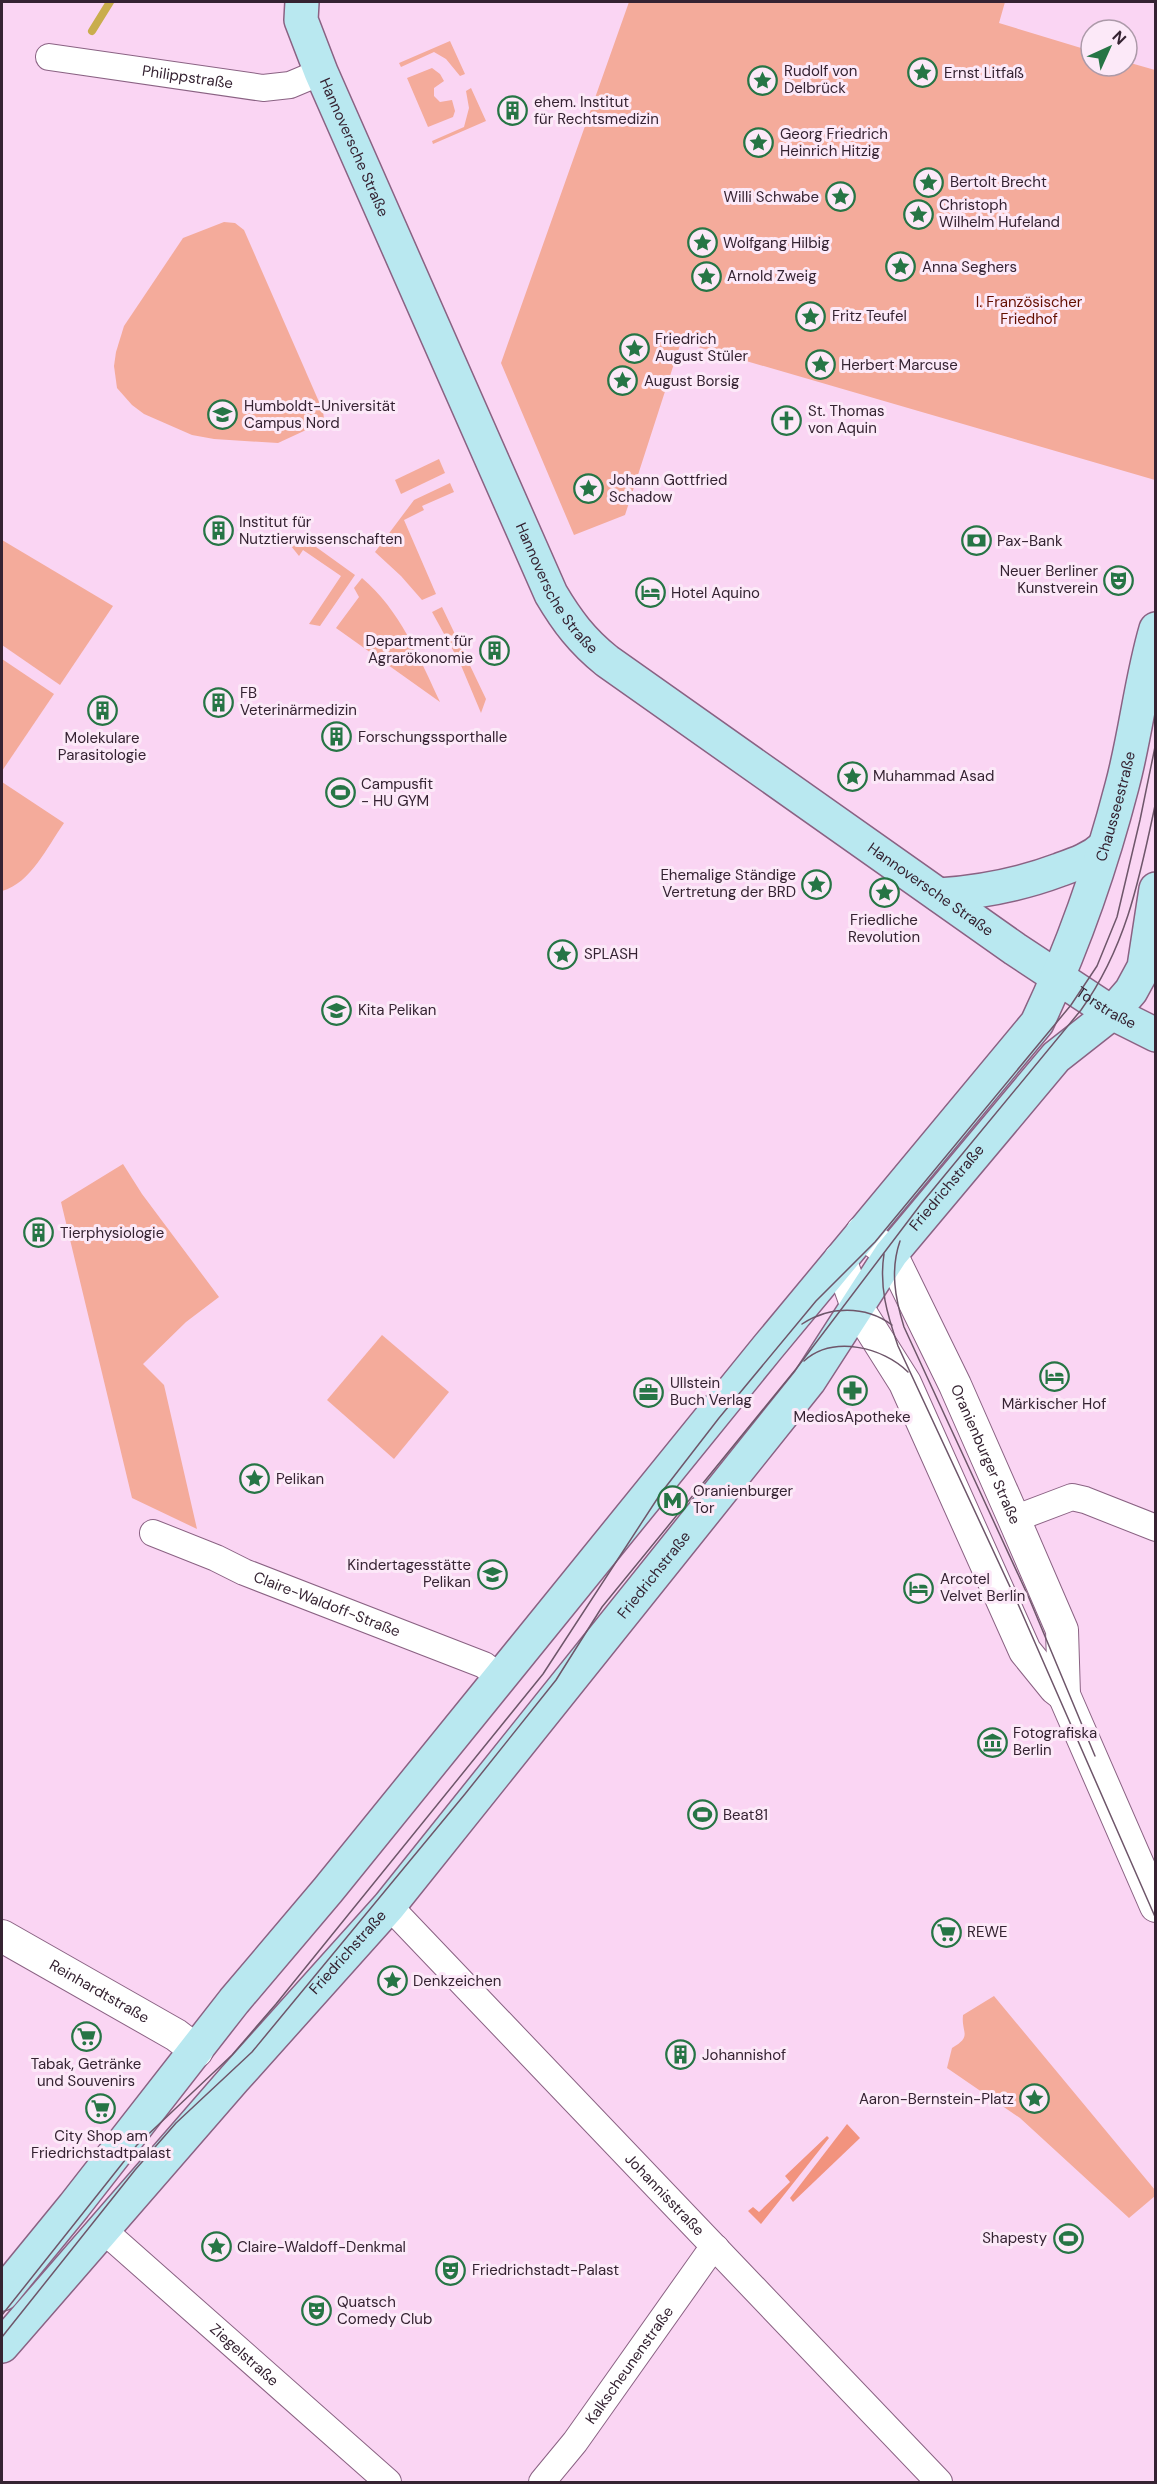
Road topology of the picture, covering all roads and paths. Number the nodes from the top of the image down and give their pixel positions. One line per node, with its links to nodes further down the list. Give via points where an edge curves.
1 (302, 2): 3 (main road, Hannoversche Straße, via 301,20)
2 (49, 57): 3 (street, Philippstraße, via 263,88 290,85)
3 (321, 72): 7 (main road, Hannoversche Straße, via 551,594 570,626 607,660)
4 (1155, 629): 5 (main road, Chausseestraße, via 1122,786)
5 (1104, 847): 7 (main road, via 1082,862 1028,881 997,890); 8 (main road, Chausseestraße)
6 (1155, 889): 9 (main road, via 1144,967 1131,991)
7 (939, 895): 8 (main road, Hannoversche Straße)
8 (1059, 978): 9 (main road, Torstraße); 11 (main road, via 1037,1023)
9 (1112, 1013): 10 (main road, Torstraße); 12 (main road, Friedrichstraße, via 1056,1058)
10 (1155, 1035)
11 (862, 1233): 12 (street, Oranienburger Straße); 13 (main road)
12 (891, 1254): 14 (main road, Friedrichstraße); 15 (street, Oranienburger Straße)
13 (840, 1259): 14 (street, Oranienburger Straße); 18 (main road)
14 (857, 1307): 19 (street, Oranienburger Straße, via 904,1383 1025,1652); 20 (main road, Friedrichstraße, via 809,1381)
15 (1014, 1519): 16 (street, via 1072,1497); 19 (street, Oranienburger Straße, via 1062,1630)
16 (1155, 1528)
17 (153, 1533): 18 (street, Claire-Waldoff-Straße, via 484,1665)
18 (500, 1677): 23 (main road)
19 (1064, 1695): 21 (street, Oranienburger Straße)
20 (389, 1906): 24 (main road, Friedrichstraße); 26 (street, Johannisstraße)
21 (1155, 1906)
22 (2, 1936): 23 (street, Reinhardtstraße, via 176,2035)
23 (197, 2051): 24 (main road); 27 (main road)
24 (234, 2079): 25 (main road, Friedrichstraße)
25 (102, 2229): 28 (main road, Friedrichstraße); 29 (street, Ziegelstraße)
26 (716, 2248): 30 (street, Kalkscheunenstraße, via 576,2442); 31 (street, Johannisstraße)
27 (2, 2294)
28 (2, 2346)
29 (388, 2482)
30 (542, 2482)
31 (939, 2482)

